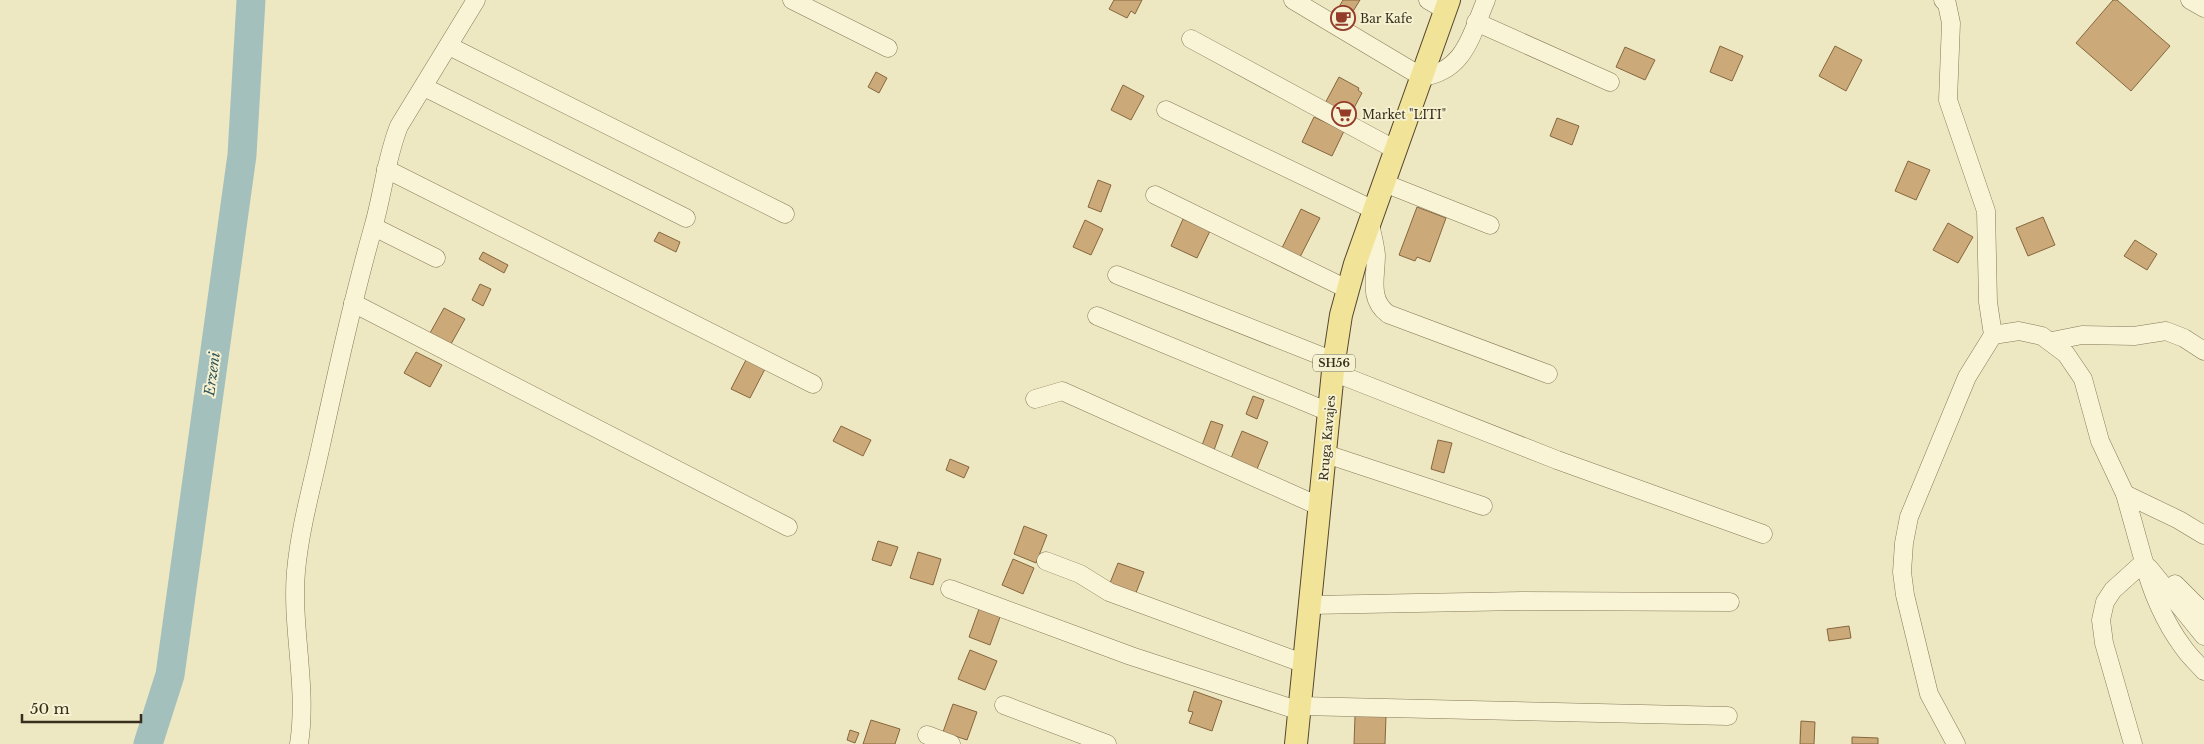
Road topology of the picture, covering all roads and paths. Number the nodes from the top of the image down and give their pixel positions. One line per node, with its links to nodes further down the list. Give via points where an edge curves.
1 (476, 0): 11 (street)
2 (792, 0): 12 (street)
3 (1293, 0): 13 (street)
4 (1486, 0): 9 (street)
5 (1943, 0): 31 (street, via 1951,23 1948,100 1986,211 1988,302)
6 (2190, 0): 8 (street)
7 (1441, 3): 13 (main road, Rruga Kavajes / SH56)
8 (2204, 8)
9 (1476, 22): 13 (street, via 1461,57 1450,68); 14 (street)
10 (1191, 39): 17 (street)
11 (449, 46): 15 (street); 21 (street)
12 (888, 48)
13 (1422, 77): 17 (main road, Rruga Kavajes / SH56)
14 (1610, 82)
15 (424, 87): 18 (street, via 400,126); 23 (street)
16 (1166, 110): 22 (street)
17 (1396, 150): 19 (main road, Rruga Kavajes / SH56)
18 (386, 169): 25 (street); 36 (street)
19 (1384, 183): 22 (main road, Rruga Kavajes / SH56); 24 (street)
20 (1155, 195): 28 (street)
21 (785, 214)
22 (1372, 217): 28 (main road, Rruga Kavajes / SH56); 35 (street, via 1379,307 1388,314)
23 (686, 218)
24 (1490, 225)
25 (374, 227): 26 (street); 29 (street)
26 (436, 258)
27 (1117, 275): 34 (street)
28 (1347, 289): 34 (main road, Rruga Kavajes / SH56)
29 (353, 303): 43 (street); 59 (street, via 306,511 296,570 302,710)
30 (1098, 316): 38 (street)
31 (1993, 335): 32 (street, via 2019,331); 63 (street, via 1967,377 1909,517 1904,543 1902,572 1905,596 1929,694)
32 (2052, 341): 33 (street, via 2166,331); 40 (street, via 2066,354 2083,380 2100,441)
33 (2204, 351)
34 (1334, 367): 38 (main road, Rruga Kavajes / SH56); 44 (street, via 1502,439)
35 (1548, 374)
36 (813, 384)
37 (1035, 399): 42 (street, via 1062,391)
38 (1329, 412): 39 (main road, Rruga Kavajes / SH56)
39 (1326, 454): 41 (street); 42 (main road, Rruga Kavajes / SH56)
40 (2126, 494): 45 (street); 47 (street)
41 (1483, 506)
42 (1321, 507): 50 (main road, Rruga Kavajes / SH56)
43 (788, 527)
44 (1763, 534)
45 (2204, 536)
46 (1046, 561): 53 (street, via 1080,574 1109,592)
47 (2144, 562): 51 (street, via 2174,583); 52 (street); 54 (street, via 2149,583 2163,613 2182,647); 64 (street, via 2113,590 2101,620 2104,642)
48 (950, 589): 56 (street, via 1131,656)
49 (1730, 602): 50 (street)
50 (1311, 605): 53 (main road, Rruga Kavajes / SH56)
51 (2204, 613)
52 (2204, 636)
53 (1305, 664): 56 (main road, Rruga Kavajes / SH56)
54 (2204, 671)
55 (1004, 704): 61 (street)
56 (1300, 709): 57 (street); 62 (main road, Rruga Kavajes / SH56)
57 (1728, 716)
58 (927, 735): 60 (street)
59 (298, 744)
60 (951, 744)
61 (1107, 744)
62 (1296, 744)
63 (1956, 744)
64 (2133, 744)

